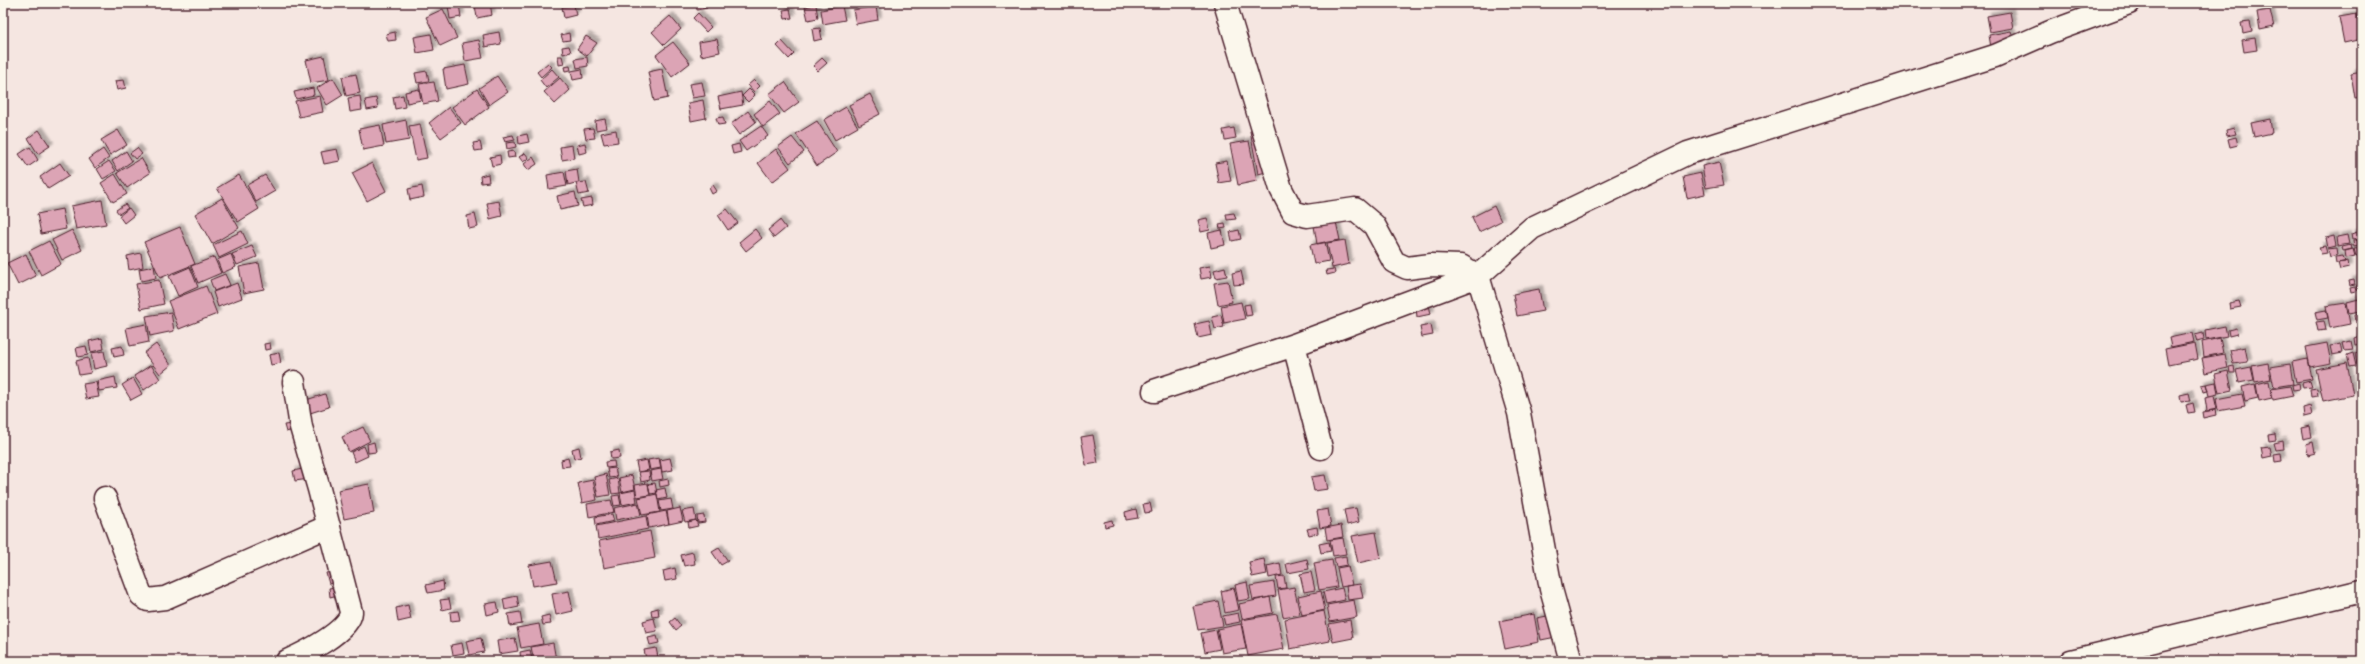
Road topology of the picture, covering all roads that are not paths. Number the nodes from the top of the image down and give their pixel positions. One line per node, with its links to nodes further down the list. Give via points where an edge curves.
1 (1225, 3): 3 (street, via 1281,189 1292,212 1307,216 1355,209 1374,225 1394,262 1406,268 1431,265 1461,266)
2 (2128, 3): 3 (street, via 1995,56 1688,153 1532,228)
3 (1478, 276): 4 (street); 12 (street, via 1519,413 1551,589)
4 (1294, 345): 6 (street); 7 (street)
5 (294, 382): 9 (street, via 301,427)
6 (1154, 390)
7 (1321, 448)
8 (105, 498): 9 (street, via 141,595 148,600 165,598)
9 (328, 526): 11 (street, via 351,618 343,627 308,652)
10 (2362, 591): 13 (street)
11 (287, 661)
12 (1571, 661)
13 (2071, 661)

